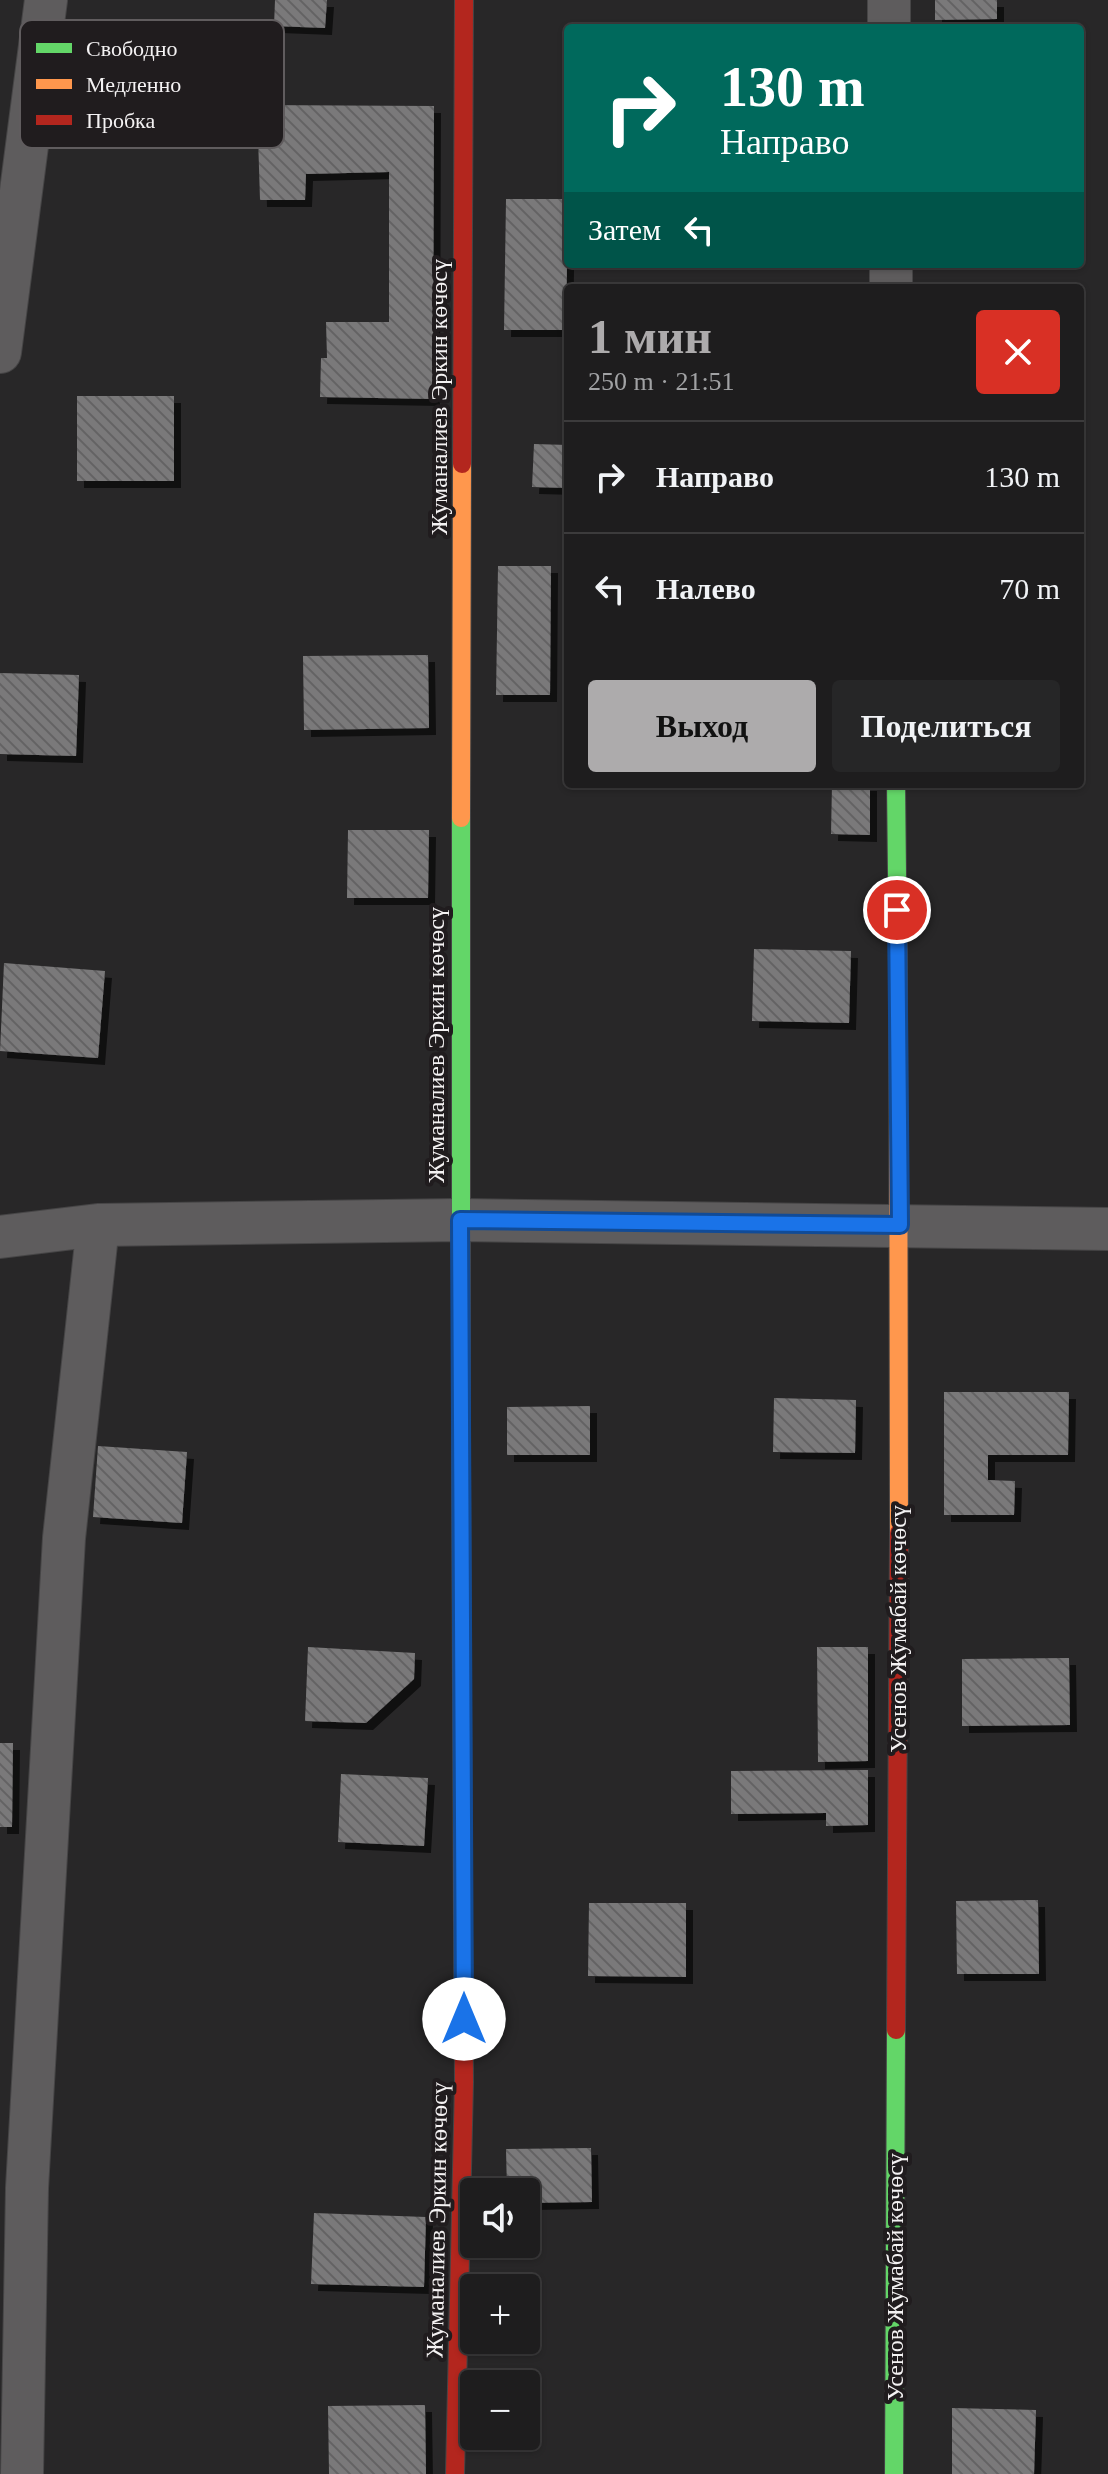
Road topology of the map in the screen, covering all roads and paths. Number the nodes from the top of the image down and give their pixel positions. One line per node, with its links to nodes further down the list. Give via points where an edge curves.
1 (46, 0): 4 (street)
2 (464, 0): 9 (street, Жуманалиев Эркин көчөсү)
3 (889, 0): 5 (street)
4 (43, 20)
5 (889, 24)
6 (27, 148): 7 (street)
7 (0, 352)
8 (896, 788): 11 (street, Усенов Жумабай көчөсү)
9 (460, 1220): 10 (street); 11 (street); 15 (street, Жуманалиев Эркин көчөсү, via 464,2082)
10 (98, 1225): 13 (street); 14 (street, via 64,1538 27,2188)
11 (900, 1225): 12 (street); 16 (street, Усенов Жумабай көчөсү)
12 (1108, 1229)
13 (0, 1237)
14 (22, 2474)
15 (455, 2474)
16 (894, 2474)

